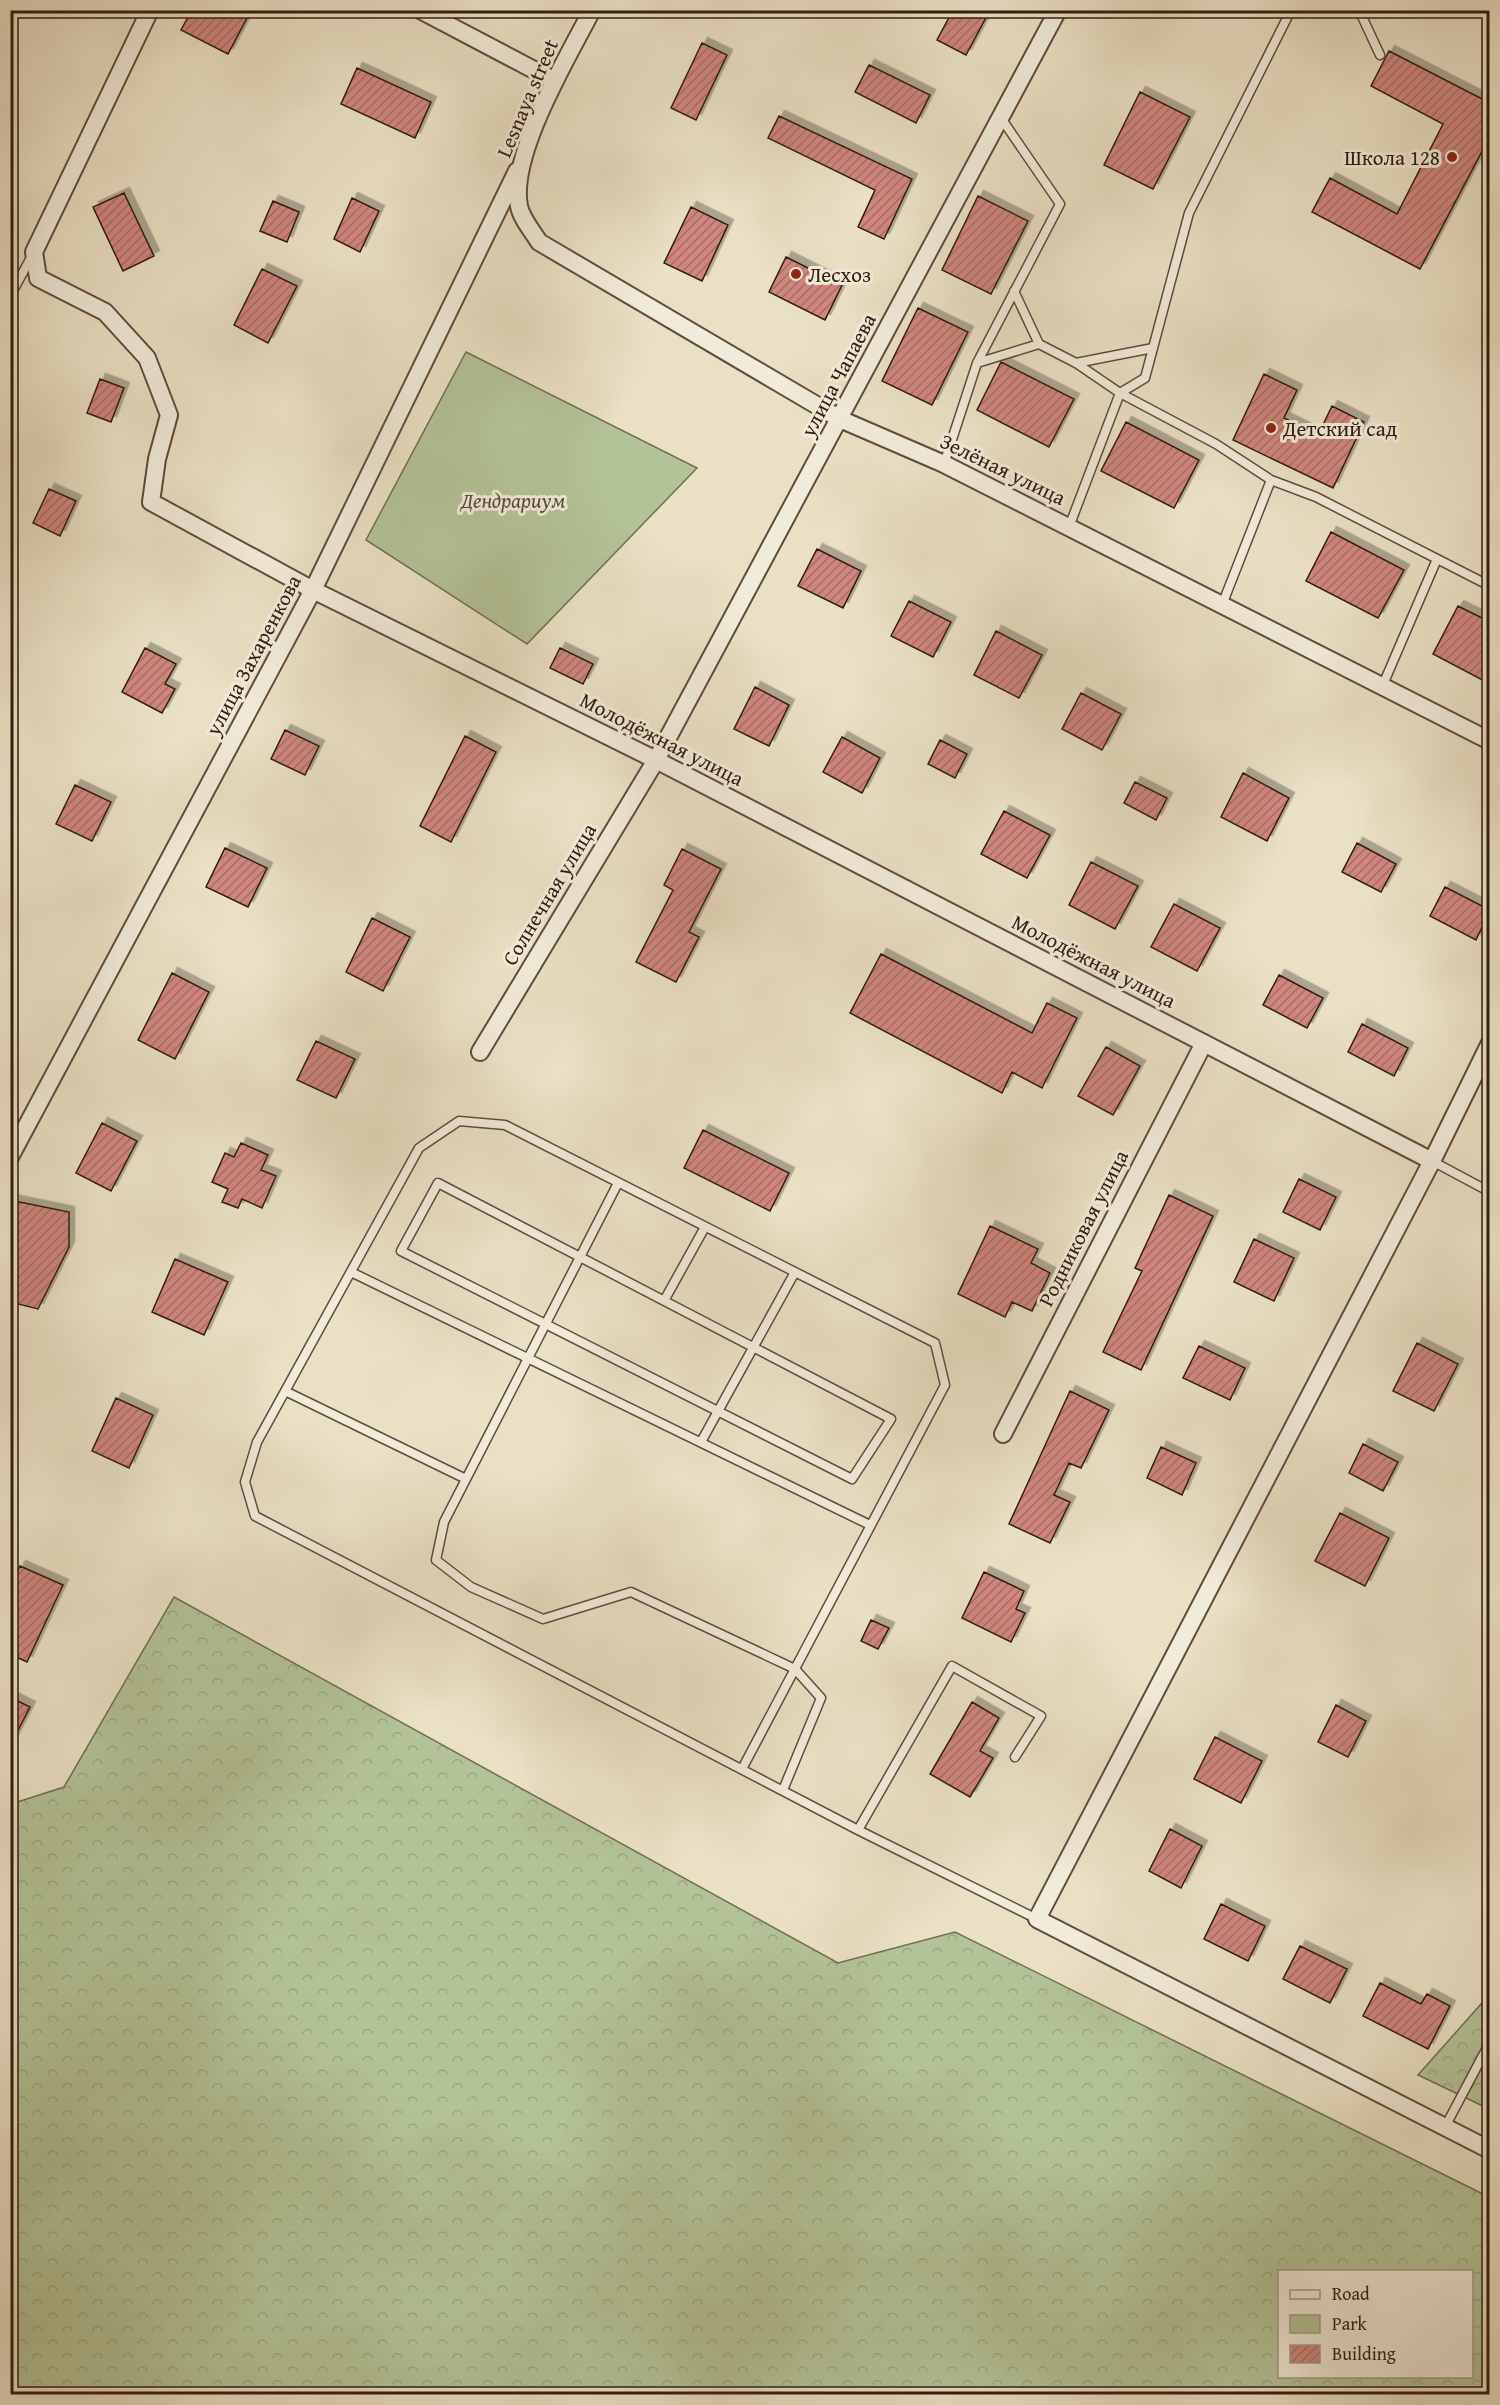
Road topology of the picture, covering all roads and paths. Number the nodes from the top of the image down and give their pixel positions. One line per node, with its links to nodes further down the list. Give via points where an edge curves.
1 (150, 10): 12 (street)
2 (420, 10): 8 (street)
3 (592, 10): 8 (street, Lesnaya street)
4 (1058, 10): 9 (street, улица Чапаева)
5 (1291, 10): 16 (lane, via 1189,213)
6 (1359, 10): 7 (lane)
7 (1380, 55)
8 (555, 81): 10 (street, Lesnaya street)
9 (1001, 118): 13 (lane, via 1060,204); 20 (street, улица Чапаева)
10 (519, 167): 11 (street, Lesnaya street); 26 (street, улица Захаренкова)
11 (519, 208): 20 (street, Зелёная улица, via 539,242)
12 (34, 252): 14 (lane); 26 (street, Молодёжная улица, via 38,278 105,312 147,358 169,415 150,502)
13 (1014, 291): 15 (lane); 17 (lane)
14 (10, 296)
15 (1038, 344): 17 (lane); 18 (lane)
16 (1153, 348): 18 (lane); 19 (lane, via 1145,378)
17 (977, 363): 21 (lane)
18 (1076, 363): 19 (lane)
19 (1120, 393): 22 (lane, via 1216,444); 23 (lane)
20 (840, 418): 21 (street, Зелёная улица); 30 (street, улица Чапаева)
21 (944, 464): 23 (street, Зелёная улица)
22 (1271, 480): 24 (lane, via 1316,497); 27 (lane)
23 (1069, 527): 27 (street, Зелёная улица)
24 (1437, 559): 25 (lane); 28 (lane)
25 (1490, 586)
26 (313, 590): 30 (street, Молодёжная улица); 34 (street, улица Захаренкова)
27 (1222, 605): 28 (street, Зелёная улица)
28 (1383, 687): 29 (street, Зелёная улица)
29 (1490, 741)
30 (656, 760): 31 (street, Молодёжная улица); 33 (street, Солнечная улица)
31 (1204, 1043): 35 (street, Молодёжная улица); 48 (street, Родниковая улица)
32 (1490, 1043): 35 (street)
33 (480, 1052)
34 (10, 1157)
35 (1432, 1161): 37 (lane); 57 (street)
36 (618, 1183): 38 (lane); 39 (lane); 40 (lane, via 505,1125 459,1121 419,1148)
37 (1490, 1191)
38 (705, 1227): 41 (lane); 42 (lane)
39 (581, 1255): 42 (lane); 43 (lane); 43 (lane, via 438,1183 401,1251)
40 (351, 1272): 45 (lane); 46 (lane)
41 (795, 1272): 44 (lane); 51 (lane, via 935,1343 945,1385)
42 (665, 1299): 44 (lane)
43 (545, 1325): 45 (lane); 47 (lane)
44 (754, 1346): 47 (lane); 47 (lane, via 891,1419 852,1479)
45 (527, 1358): 49 (lane); 50 (lane)
46 (285, 1391): 50 (lane); 54 (lane, via 257,1442 245,1482 255,1516)
47 (717, 1413): 49 (lane)
48 (1003, 1434)
49 (701, 1442): 51 (lane)
50 (466, 1479): 52 (lane, via 444,1522 436,1560 471,1587 543,1619 631,1592)
51 (870, 1525): 52 (lane)
52 (795, 1669): 54 (lane); 55 (lane, via 821,1698)
53 (1016, 1757): 56 (lane, via 1041,1716 952,1666)
54 (742, 1768): 55 (lane)
55 (783, 1790): 56 (lane)
56 (858, 1830): 57 (lane)
57 (1037, 1919): 59 (street)
58 (1490, 2042): 59 (lane)
59 (1445, 2127): 60 (street)
60 (1490, 2150)

